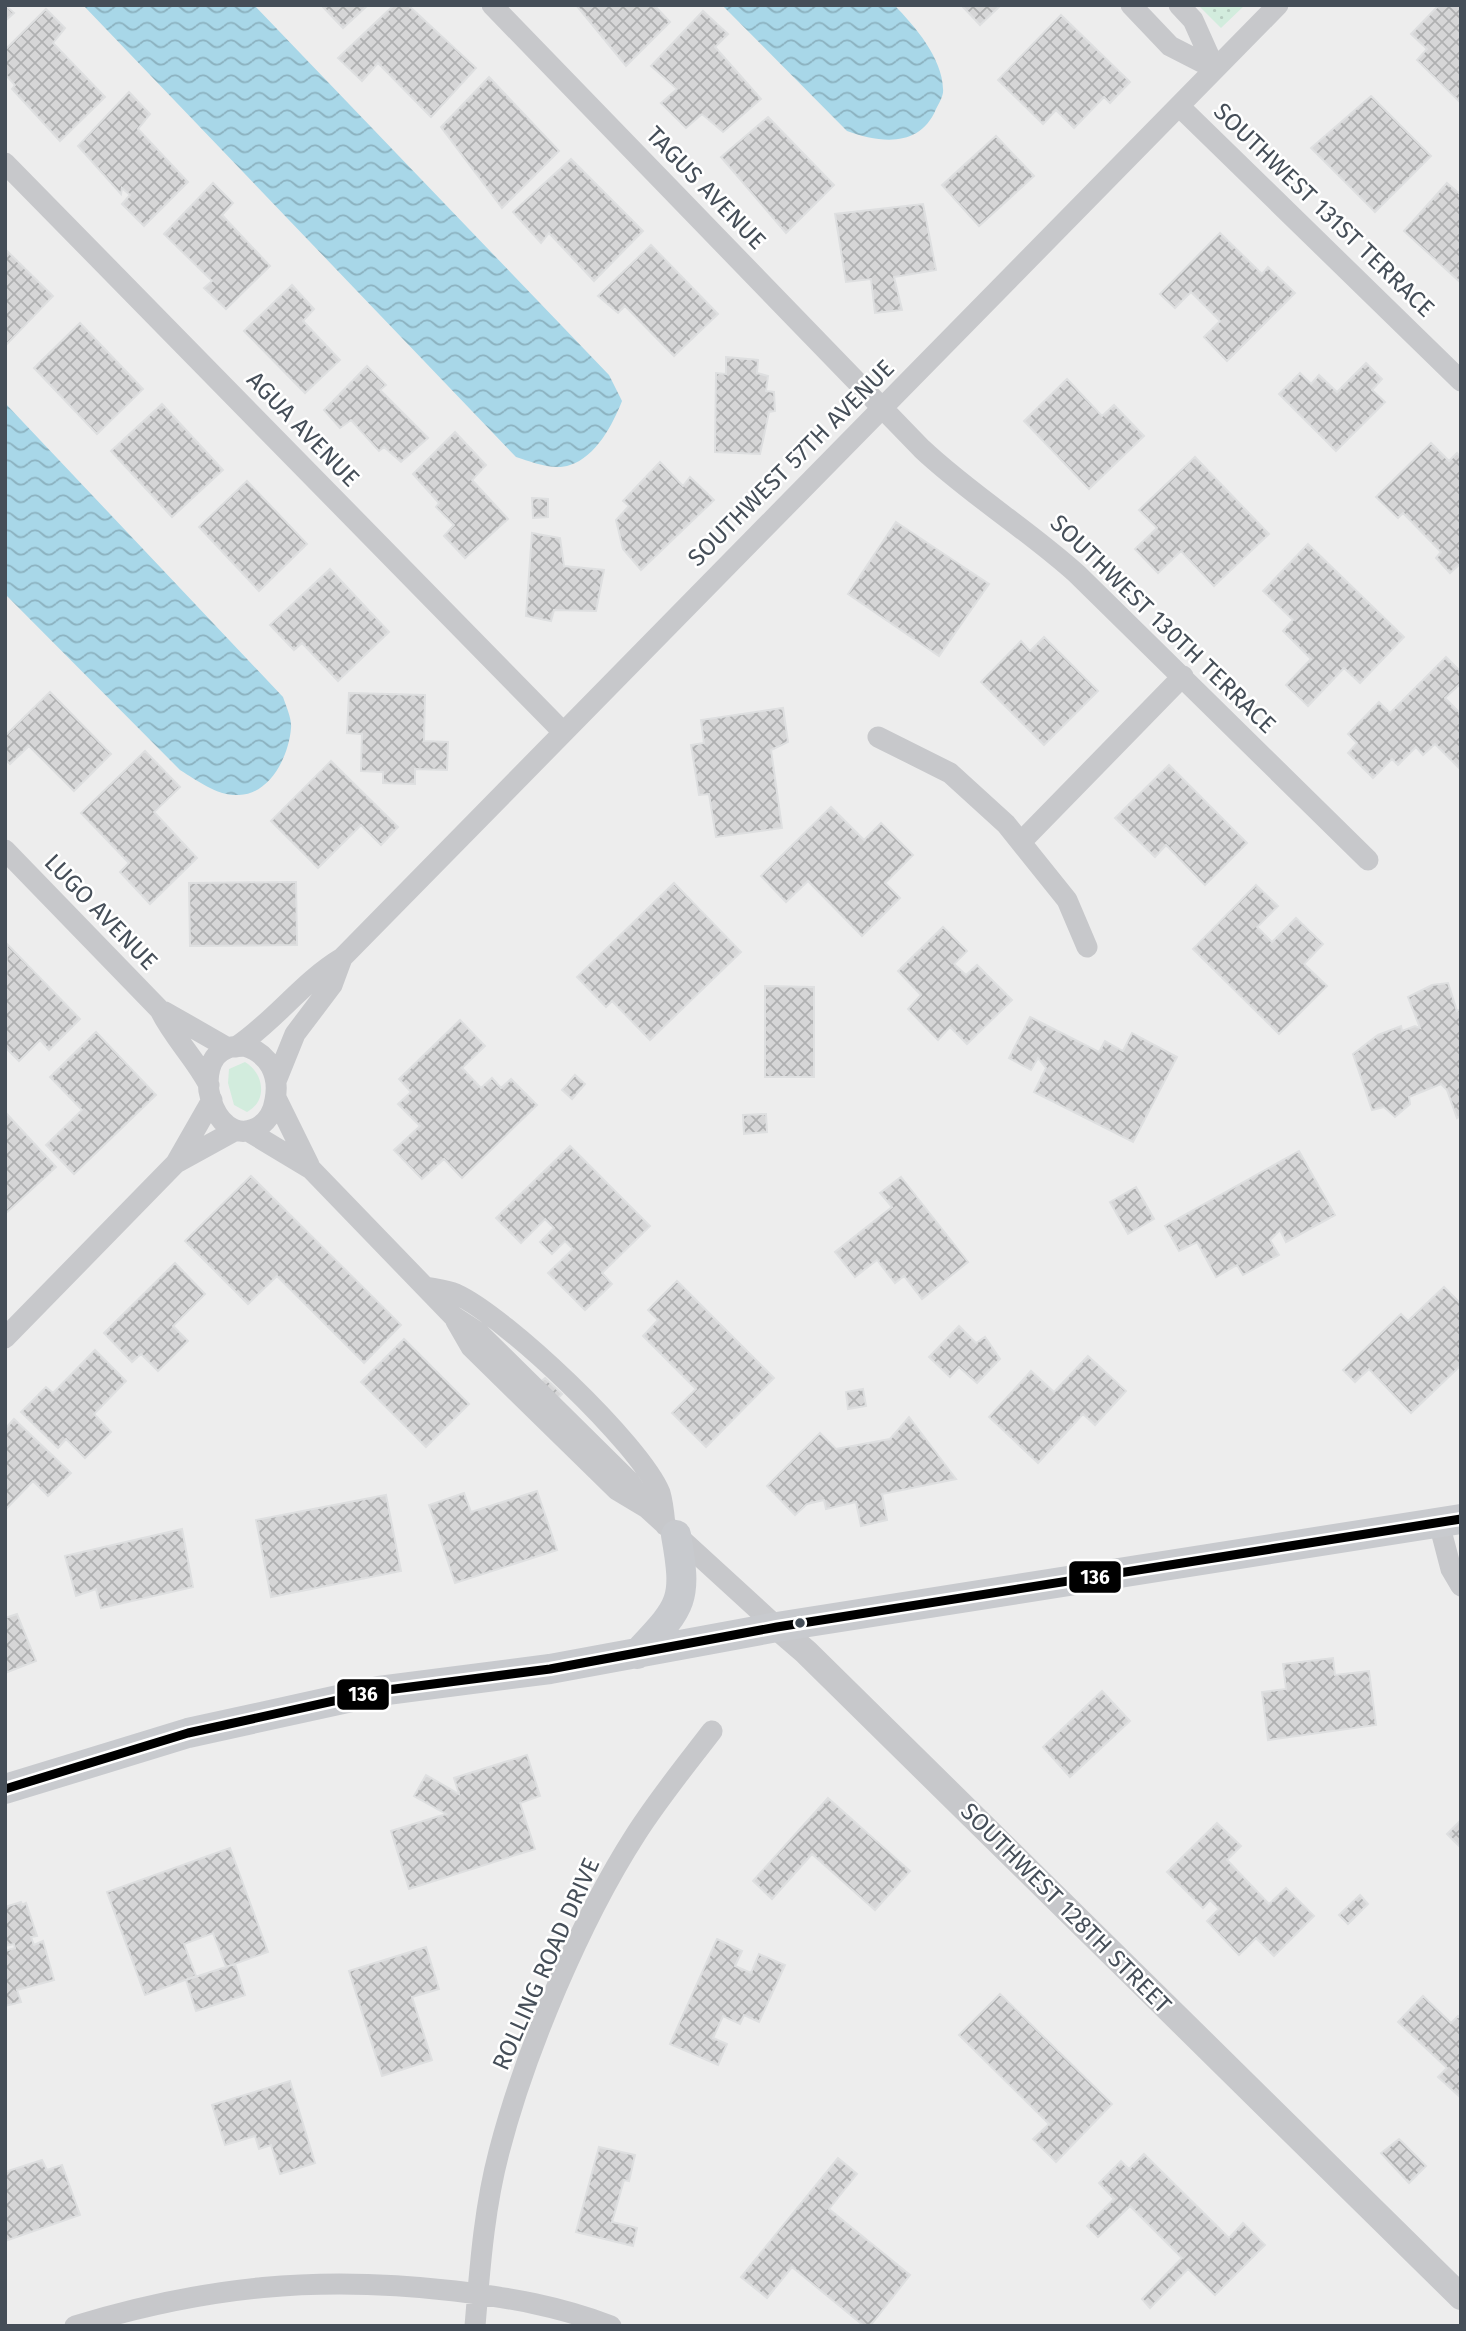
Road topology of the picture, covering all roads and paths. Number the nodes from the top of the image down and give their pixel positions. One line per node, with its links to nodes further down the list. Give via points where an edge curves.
1 (492, 5): 9 (street, TAGUS AVENUE)
2 (1131, 5): 5 (street, via 1170,46)
3 (1179, 5): 5 (street, via 1193,20)
4 (1278, 5): 5 (street, SOUTHWEST 57TH AVENUE)
5 (1215, 69): 6 (street, SOUTHWEST 57TH AVENUE)
6 (1180, 107): 8 (street, SOUTHWEST 131ST TERRACE); 9 (street, SOUTHWEST 57TH AVENUE)
7 (5, 163): 11 (street, AGUA AVENUE)
8 (1461, 381)
9 (882, 408): 10 (street, SOUTHWEST 130TH TERRACE, via 966,488 1054,554); 11 (street, SOUTHWEST 57TH AVENUE)
10 (1183, 676): 13 (street); 15 (street, SOUTHWEST 130TH TERRACE)
11 (562, 731): 17 (street, SOUTHWEST 57TH AVENUE)
12 (878, 737): 13 (street, via 950,773)
13 (1022, 841): 16 (street, via 1067,900)
14 (5, 850): 18 (street, LUGO AVENUE)
15 (1368, 860)
16 (1087, 947)
17 (342, 958): 19 (street, SOUTHWEST 57TH AVENUE, via 316,974 266,1025); 20 (street, SOUTHWEST 57TH AVENUE, via 332,985 295,1034)
18 (160, 1010): 19 (street); 21 (street)
19 (232, 1047): 20 (street, via 262,1055 273,1069); 21 (street, via 215,1059)
20 (276, 1089): 22 (street, via 266,1121); 24 (street, SOUTHWEST 128TH STREET)
21 (211, 1093): 22 (street, via 223,1121); 23 (street)
22 (242, 1131): 23 (street); 24 (street, SOUTHWEST 128TH STREET)
23 (176, 1163): 26 (street)
24 (311, 1169): 25 (street, SOUTHWEST 128TH STREET)
25 (425, 1287): 28 (street, SOUTHWEST 128TH STREET, via 453,1316 471,1347 533,1409 617,1490 647,1508); 28 (street, via 454,1293 508,1330 623,1440 661,1495)
26 (5, 1338)
27 (1450, 1521): 29 (street, via 1451,1569); 30 (main road)
28 (670, 1530): 30 (street, SOUTHWEST 128TH STREET); 31 (main road, via 683,1576 681,1598)
29 (1461, 1586)
30 (777, 1627): 31 (main road); 35 (street, SOUTHWEST 128TH STREET)
31 (637, 1654): 33 (main road, via 379,1691 291,1709 188,1733)
32 (712, 1731): 34 (street, ROLLING ROAD DRIVE, via 629,1845 547,2015 499,2151)
33 (5, 1789)
34 (478, 2294): 36 (street, via 384,2284 281,2284 173,2299); 37 (street, ROLLING ROAD DRIVE); 38 (street, via 550,2305)
35 (1461, 2297)
36 (75, 2326)
37 (475, 2326)
38 (611, 2326)

